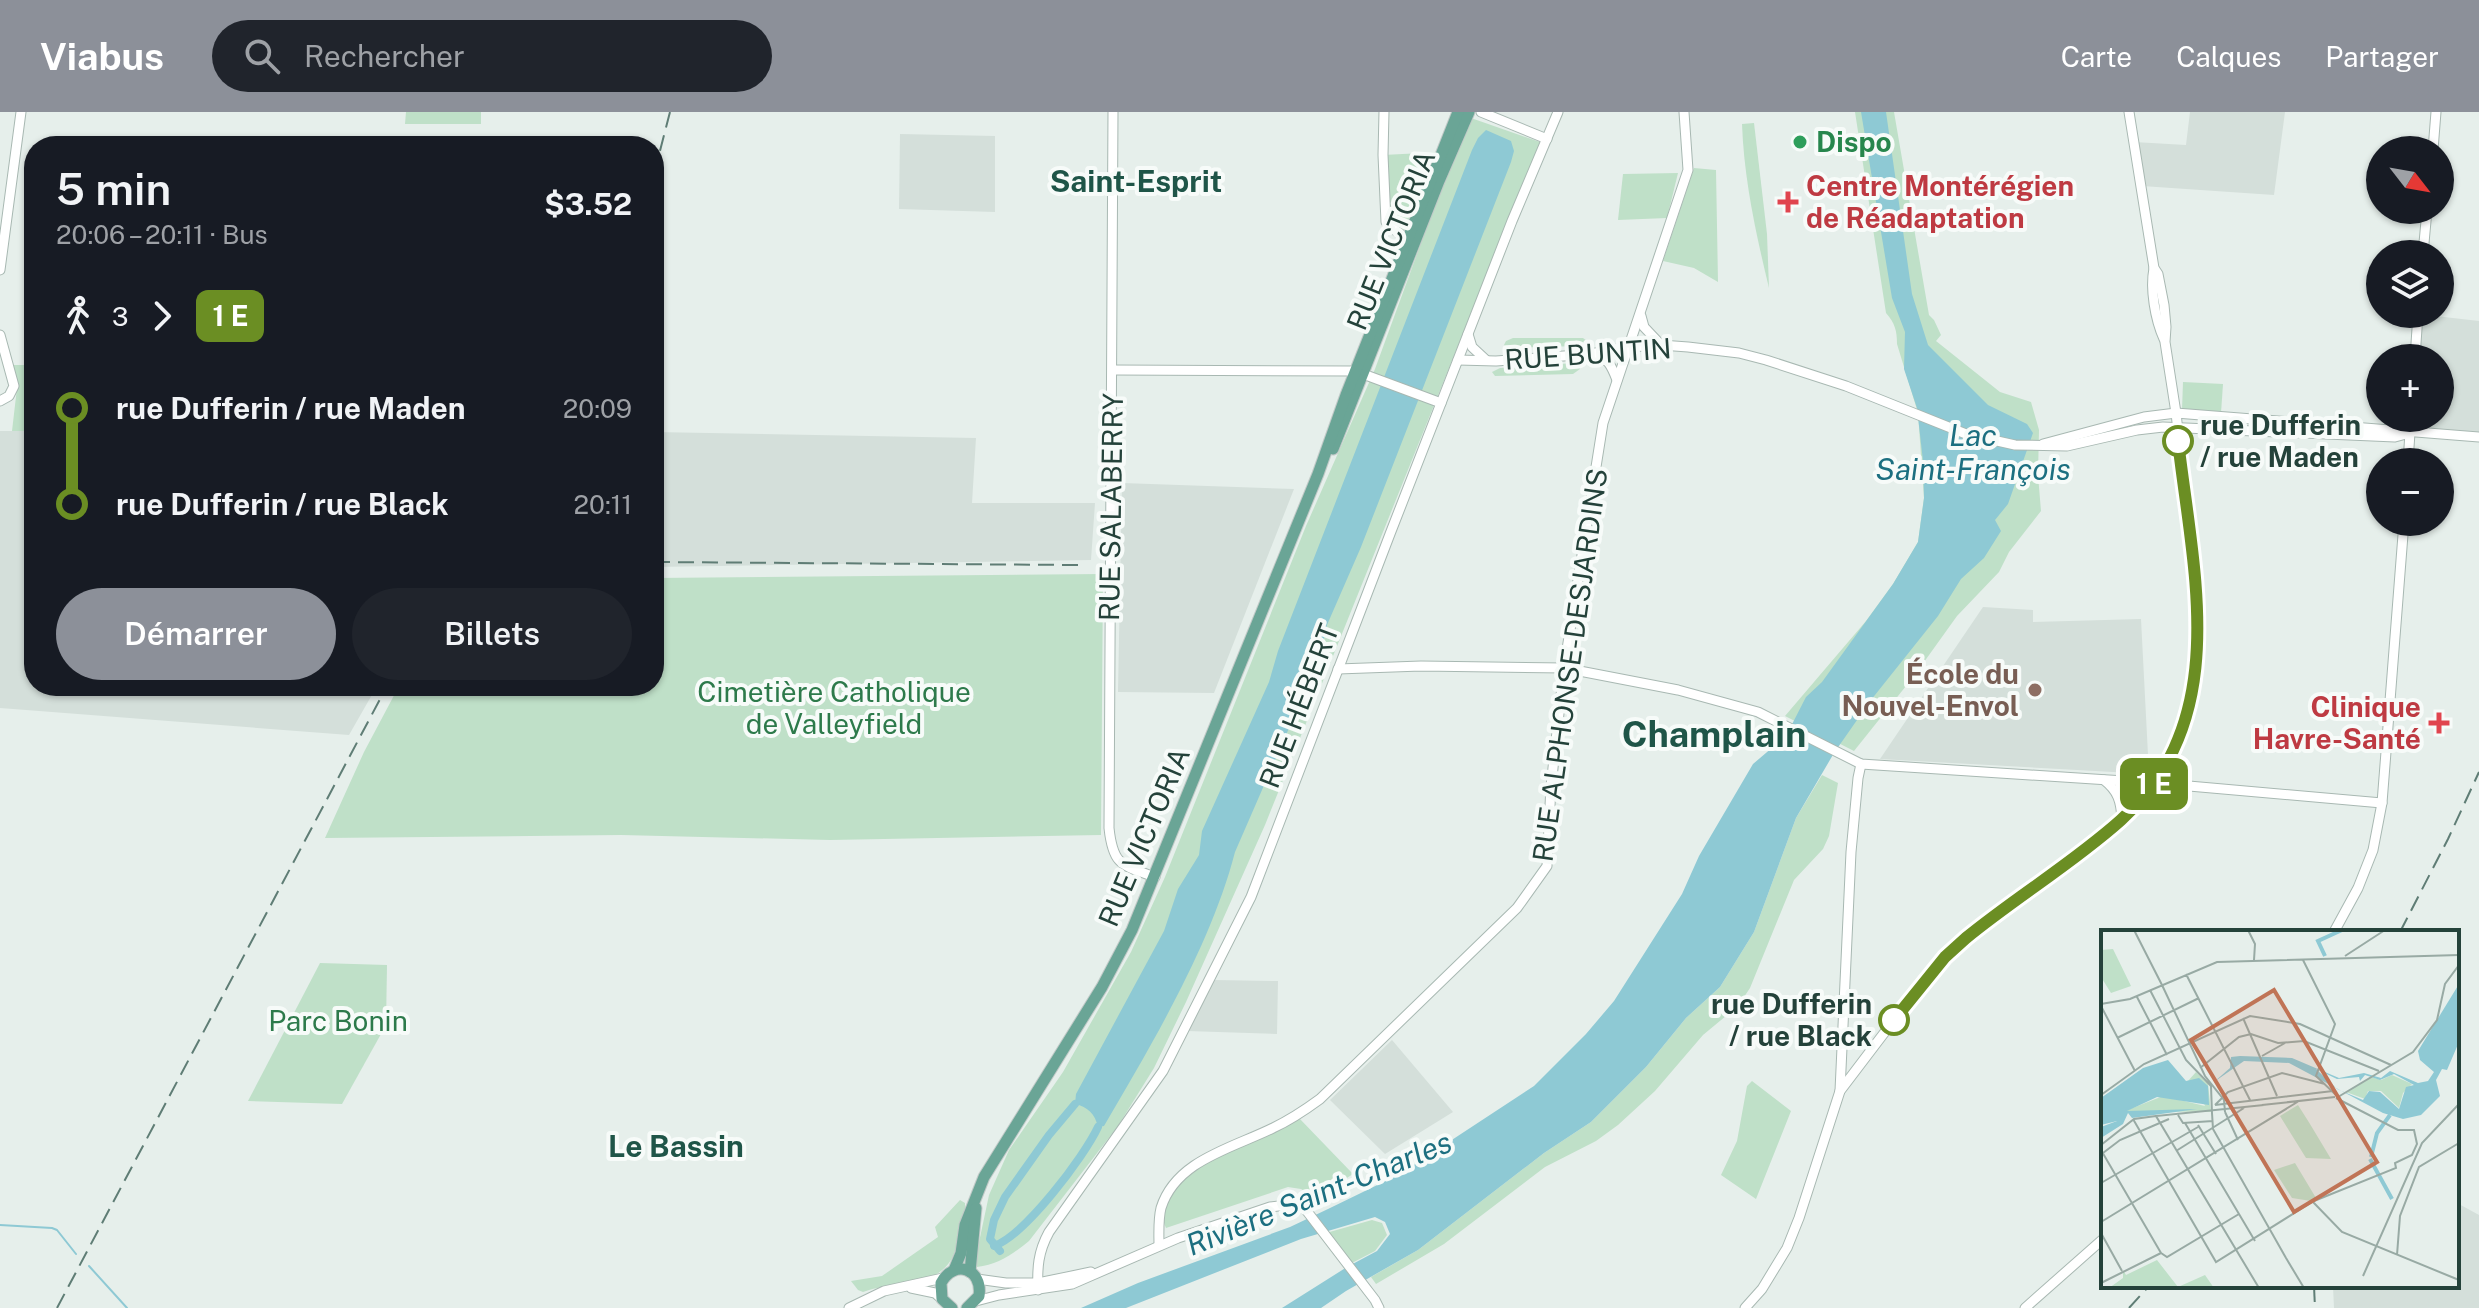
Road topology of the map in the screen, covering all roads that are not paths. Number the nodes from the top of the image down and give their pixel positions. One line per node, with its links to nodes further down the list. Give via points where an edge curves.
1 (21, 112): 14 (street)
2 (1113, 112): 24 (street, RUE SALABERRY)
3 (1384, 112): 13 (street, via 1386,222)
4 (1458, 112): 13 (main road, RUE VICTORIA)
5 (1469, 112): 13 (main road, RUE VICTORIA)
6 (1481, 112): 12 (street)
7 (1558, 112): 12 (street, RUE HÉBERT)
8 (1684, 112): 15 (street, RUE ALPHONSE-DESJARDINS, via 1688,170)
9 (2129, 112): 30 (street, via 2154,268 2155,307)
10 (2436, 112): 11 (street)
11 (2434, 136)
12 (1547, 139): 16 (street, RUE HÉBERT)
13 (1412, 240): 25 (main road, RUE VICTORIA)
14 (0, 270)
15 (1641, 311): 18 (street, via 1644,327); 19 (street, RUE ALPHONSE-DESJARDINS)
16 (1468, 334): 21 (street, RUE HÉBERT); 22 (street, via 1472,347)
17 (0, 335): 26 (street)
18 (1661, 345): 19 (street, RUE BUNTIN); 34 (street, RUE BUNTIN, via 1766,360 1966,434)
19 (1629, 347): 20 (street, RUE BUNTIN); 27 (street, RUE ALPHONSE-DESJARDINS)
20 (1590, 354): 22 (street, RUE BUNTIN); 27 (street, via 1603,357)
21 (1458, 360): 22 (street, RUE BUNTIN); 29 (street, RUE HÉBERT)
22 (1486, 360)
23 (0, 369): 26 (street)
24 (1113, 370): 25 (street); 44 (street, RUE SALABERRY, via 1109,828 1115,856)
25 (1360, 373): 29 (street); 44 (main road, RUE VICTORIA)
26 (11, 376): 28 (street, via 12,392)
27 (1617, 380): 37 (street, RUE ALPHONSE-DESJARDINS, via 1603,423)
28 (0, 401)
29 (1441, 403): 38 (street, RUE HÉBERT)
30 (2176, 413): 31 (street); 32 (street, RUE BUNTIN); 34 (street, RUE BUNTIN)
31 (2177, 427): 32 (street, RUE BUNTIN, via 2395,437); 34 (street, RUE BUNTIN, via 2150,427 2067,446); 41 (street, via 2199,645 2182,733)
32 (2410, 433): 33 (street); 35 (street)
33 (2479, 437)
34 (2034, 445)
35 (2409, 448)
36 (2403, 536): 42 (street)
37 (1564, 668): 38 (street); 39 (street, via 1758,712); 49 (street, RUE ALPHONSE-DESJARDINS, via 1547,866 1537,883 1320,1099 1280,1125 1196,1164 1183,1176 1160,1211)
38 (1338, 669): 54 (street, RUE HÉBERT, via 1240,922 1163,1071 1041,1246)
39 (1861, 764): 40 (street); 46 (street, via 1851,852)
40 (2104, 780): 41 (street); 43 (street, via 2120,799)
41 (2155, 783): 42 (street); 43 (street)
42 (2382, 803): 45 (street, via 2373,850)
43 (2122, 819): 46 (street, via 1945,957)
44 (1155, 877): 47 (main road, RUE VICTORIA, via 1102,987 994,1159)
45 (2335, 930)
46 (1840, 1091): 59 (street, via 1787,1248)
47 (976, 1200): 50 (main road, RUE VICTORIA); 51 (main road, RUE VICTORIA)
48 (2101, 1241): 60 (street)
49 (1159, 1245): 54 (street, via 1099,1272); 58 (street, via 1270,1207 1295,1204 1306,1210)
50 (954, 1270): 51 (main road); 52 (main road)
51 (974, 1275): 54 (street); 56 (main road, RUE VICTORIA, via 980,1290)
52 (943, 1278): 53 (street); 55 (main road, via 940,1289)
53 (904, 1286): 55 (street, via 935,1293); 57 (street)
54 (1038, 1286): 56 (street, via 984,1297)
55 (947, 1305)
56 (972, 1305)
57 (849, 1308)
58 (1379, 1308)
59 (1745, 1308)
60 (2025, 1308)

